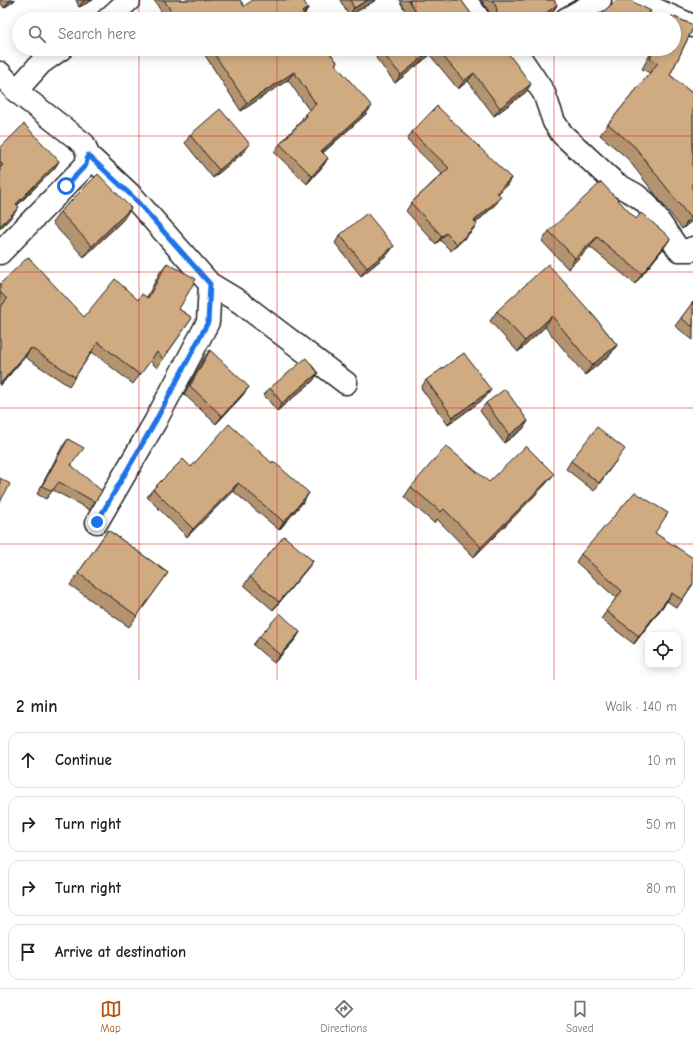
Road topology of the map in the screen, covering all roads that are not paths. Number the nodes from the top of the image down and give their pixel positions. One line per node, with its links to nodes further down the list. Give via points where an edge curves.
1 (129, 0): 5 (street)
2 (465, 0): 6 (street)
3 (600, 0): 7 (street)
4 (634, 0): 8 (street)
5 (116, 12)
6 (474, 12)
7 (579, 12)
8 (661, 12)
9 (681, 21): 10 (street)
10 (693, 26)
11 (51, 56): 14 (street, via 41,63)
12 (519, 56): 16 (street, via 544,93 554,122 562,134 616,184 646,203 679,250)
13 (0, 74): 14 (street)
14 (16, 91): 15 (street, via 84,144)
15 (88, 155): 17 (street, via 86,165); 18 (street, via 134,198)
16 (692, 249)
17 (0, 253)
18 (210, 284): 19 (street, via 240,302); 20 (street, via 208,322 155,422)
19 (346, 383)
20 (97, 522)

